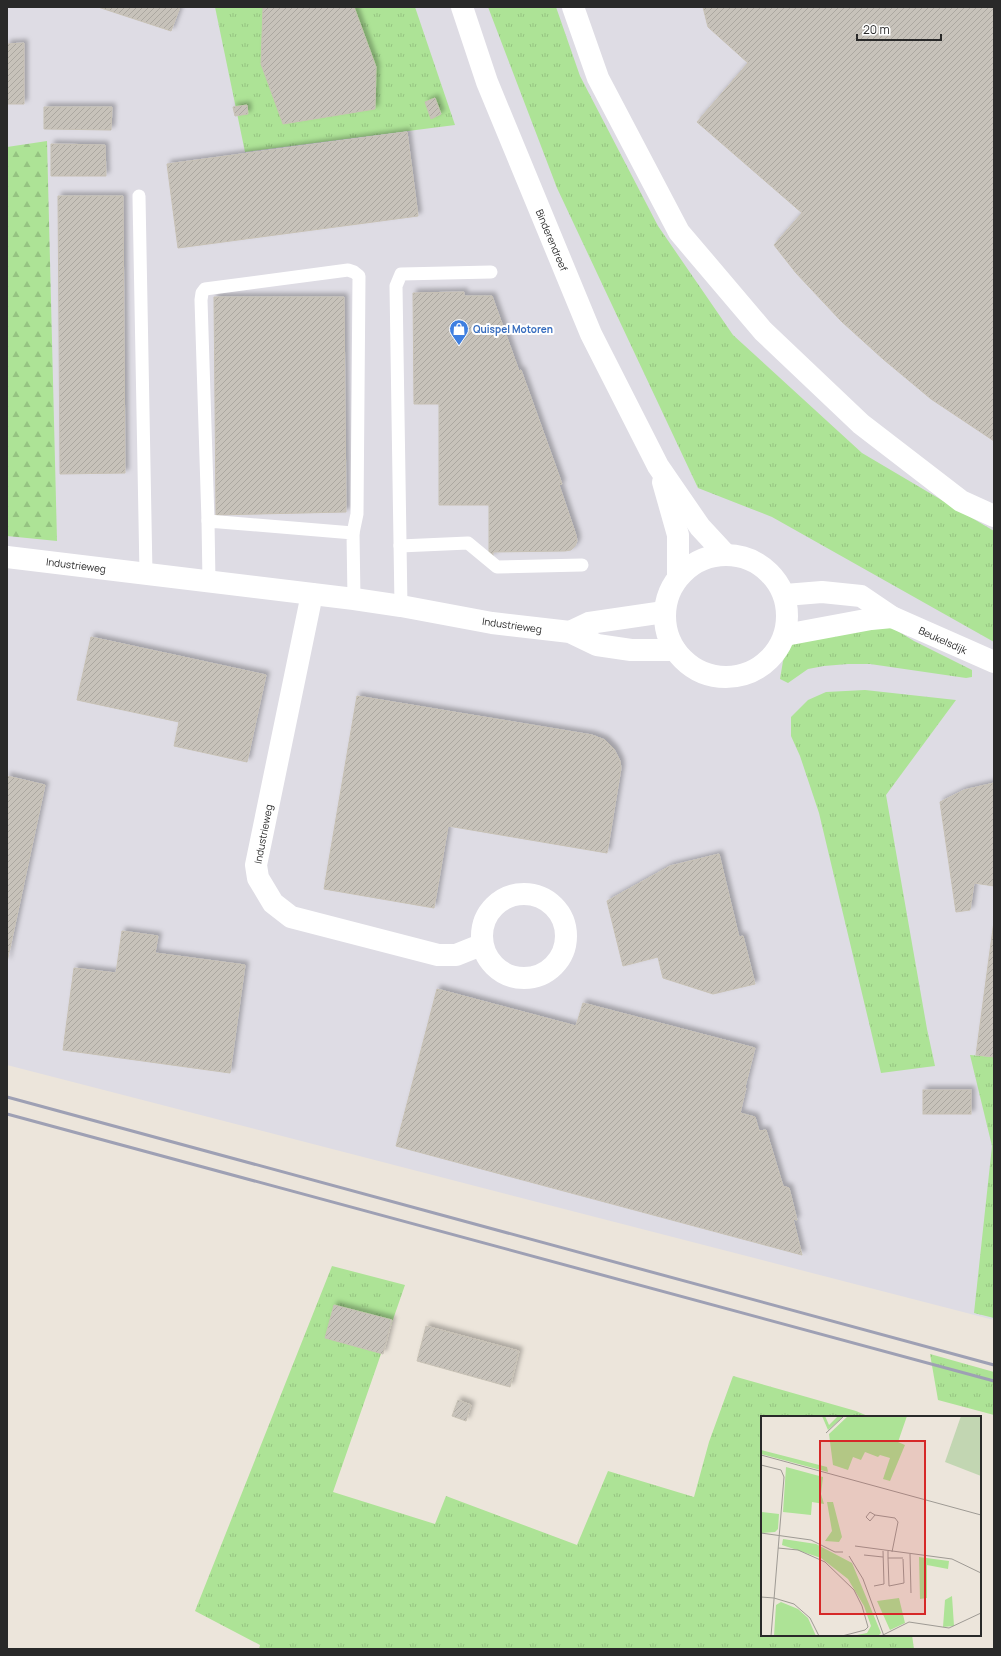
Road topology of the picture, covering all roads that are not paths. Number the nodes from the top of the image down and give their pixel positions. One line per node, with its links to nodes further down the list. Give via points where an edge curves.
1 (462, 7): 5 (street, Binderendreef, via 487,82 591,334)
2 (573, 7): 6 (street, via 598,78 679,232 762,331 861,424 961,501)
3 (139, 196): 13 (lane)
4 (491, 272): 9 (lane, via 401,274 396,286)
5 (658, 466): 10 (street, Binderendreef, via 700,526); 14 (street, Binderendreef, via 678,535)
6 (994, 516)
7 (208, 521): 8 (lane); 8 (lane, via 202,293 205,289 348,270 359,276 357,514); 15 (lane)
8 (353, 533): 18 (lane)
9 (400, 546): 12 (lane, via 468,543 497,567); 19 (lane)
10 (725, 554): 14 (street, via 707,557 692,564); 17 (street, via 744,556 761,565 776,578)
11 (7, 557): 13 (street, Industrieweg)
12 (582, 565)
13 (146, 574): 15 (street, Industrieweg)
14 (678, 576): 20 (street, via 668,593)
15 (210, 582): 16 (street, Industrieweg)
16 (312, 594): 18 (street, Industrieweg); 26 (street, Industrieweg, via 256,865 258,878 273,903 291,916 438,955 456,955)
17 (785, 595): 21 (street, Beukelsdijk, via 822,592 861,596); 23 (street, via 788,615)
18 (354, 600): 19 (street, Industrieweg)
19 (400, 606): 22 (street, Industrieweg, via 492,623)
20 (664, 612): 22 (street, via 589,623); 24 (street, via 666,632)
21 (892, 617): 23 (street, Beukelsdijk); 25 (street, Beukelsdijk)
22 (570, 632): 24 (street, Industrieweg, via 598,645 631,650)
23 (785, 634): 24 (street, via 779,648 770,659 749,673 724,678 705,674 688,664)
24 (675, 650)
25 (994, 662)
26 (482, 945)

